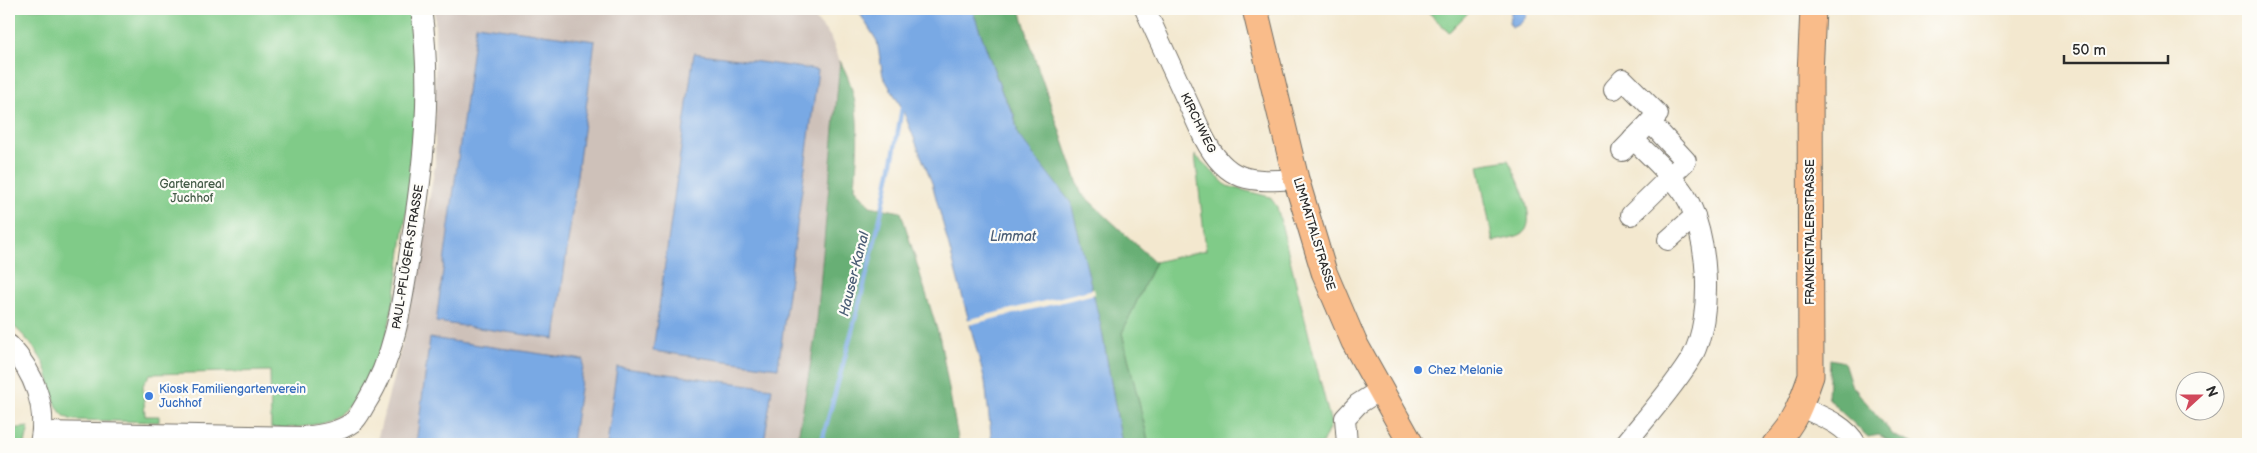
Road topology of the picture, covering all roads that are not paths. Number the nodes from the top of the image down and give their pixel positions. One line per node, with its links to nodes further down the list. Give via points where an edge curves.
1 (421, 9): 15 (street, PAUL-PFLÜGER-STRASSE, via 426,45 426,106 420,189 404,294 391,350 374,390 355,421 328,434 303,437)
2 (1145, 9): 8 (street, KIRCHWEG, via 1212,154 1234,174 1246,179)
3 (1255, 9): 8 (main road, LIMMATTALSTRASSE)
4 (1813, 9): 14 (main road, FRANKENTALERSTRASSE, via 1810,74 1811,376)
5 (1614, 88): 6 (street, via 1623,79 1658,114)
6 (1650, 122): 7 (street, via 1686,161); 7 (street, via 1628,145)
7 (1671, 176): 9 (street); 10 (street)
8 (1296, 179): 13 (main road, LIMMATTALSTRASSE, via 1338,308)
9 (1631, 215)
10 (1695, 216): 11 (street); 18 (street, via 1704,273 1705,310 1700,338 1691,357)
11 (1668, 240)
12 (9, 345): 15 (street, via 31,374 44,418)
13 (1380, 390): 16 (street, via 1344,418); 17 (main road, LIMMATTALSTRASSE)
14 (1801, 407): 19 (main road, FRANKENTALERSTRASSE, via 1786,433); 20 (street, via 1846,431)
15 (41, 438)
16 (1347, 444)
17 (1411, 444)
18 (1625, 444)
19 (1774, 444)
20 (1856, 444)

